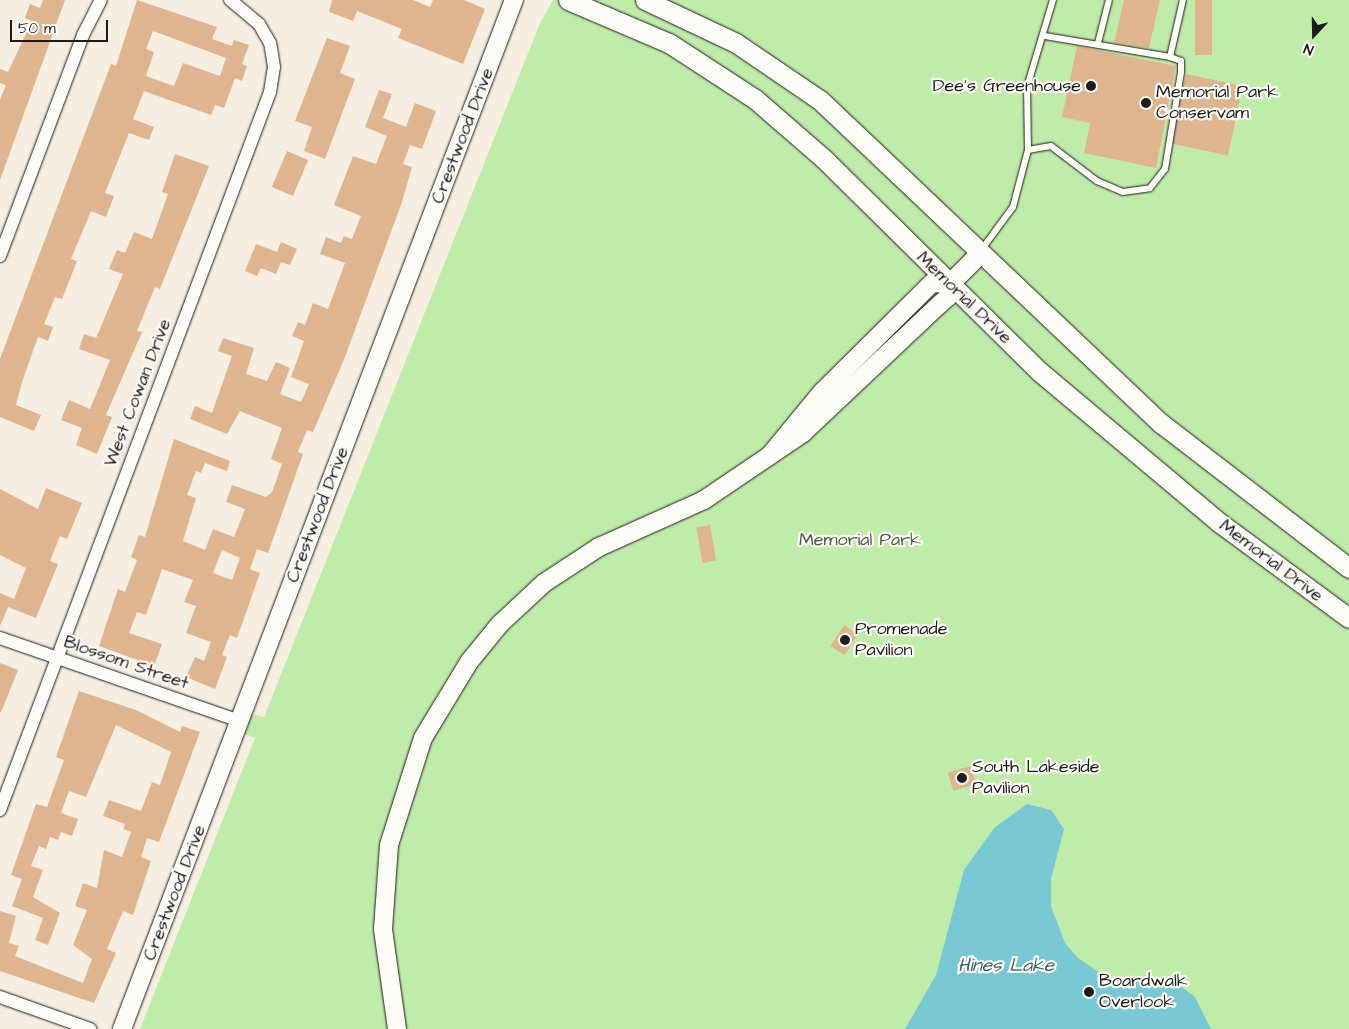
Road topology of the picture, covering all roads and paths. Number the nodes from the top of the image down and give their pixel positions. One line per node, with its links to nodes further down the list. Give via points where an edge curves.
1 (101, 0): 14 (street, via 83,35)
2 (230, 0): 19 (street, West Cowan Drive, via 259,24 270,43 274,67 270,92)
3 (514, 0): 20 (street, Crestwood Drive)
4 (568, 0): 15 (main road, Memorial Drive, via 669,43 755,99 824,159)
5 (645, 0): 13 (main road, via 736,43 820,100)
6 (1053, 0): 9 (lane)
7 (1109, 0): 10 (lane)
8 (1182, 0): 11 (lane)
9 (1045, 36): 10 (lane); 12 (lane, via 1032,64 1024,105)
10 (1098, 43): 11 (lane)
11 (1170, 57): 12 (lane, via 1181,61 1181,72 1165,168 1150,188 1123,192 1097,181 1051,146)
12 (1028, 150): 13 (lane, via 1013,207)
13 (979, 254): 15 (main road); 16 (main road, via 1162,424)
14 (0, 256)
15 (949, 284): 17 (main road, Memorial Drive, via 1131,451); 25 (street, via 948,297 851,391 770,455 704,500 599,547 544,583 500,624 452,687 412,765 388,853 384,929)
16 (1349, 568)
17 (1349, 618)
18 (0, 638): 19 (street, Blossom Street)
19 (57, 658): 20 (street, Blossom Street); 21 (street, West Cowan Drive)
20 (240, 721): 24 (street, Crestwood Drive)
21 (0, 810)
22 (0, 997): 23 (street)
23 (90, 1029)
24 (122, 1029)
25 (397, 1029)

